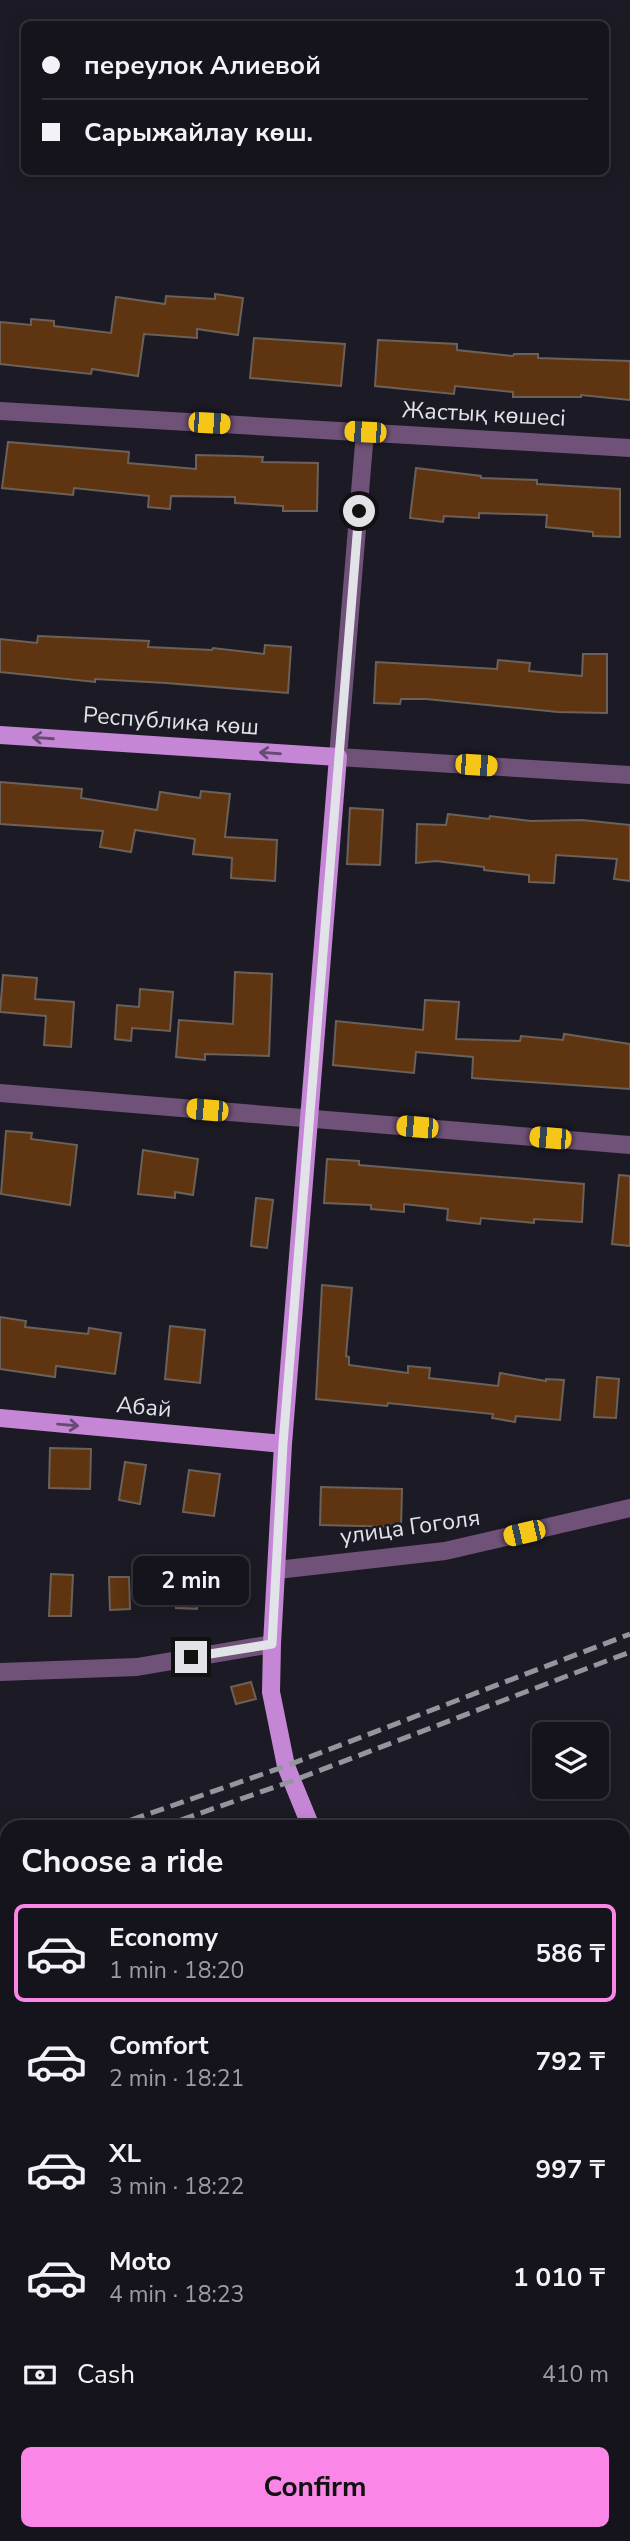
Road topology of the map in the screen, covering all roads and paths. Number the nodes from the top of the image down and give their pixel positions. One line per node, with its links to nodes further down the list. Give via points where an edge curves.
1 (0, 411): 2 (street, Жастық көшесі)
2 (365, 432): 3 (street, Жастық көшесі); 5 (street)
3 (630, 448)
4 (0, 735): 5 (main road, Республика көш, one-way to 4)
5 (338, 757): 6 (street); 8 (main road)
6 (630, 775)
7 (0, 1093): 8 (street)
8 (310, 1118): 9 (street); 11 (main road)
9 (630, 1145)
10 (0, 1418): 11 (main road, Абай, one-way to 11)
11 (283, 1444): 13 (main road)
12 (630, 1508): 13 (street, улица Гоголя, via 445,1551)
13 (277, 1570): 14 (main road)
14 (272, 1644): 15 (street, via 137,1667); 16 (main road, via 271,1692 286,1766)
15 (0, 1672)
16 (308, 1820)

